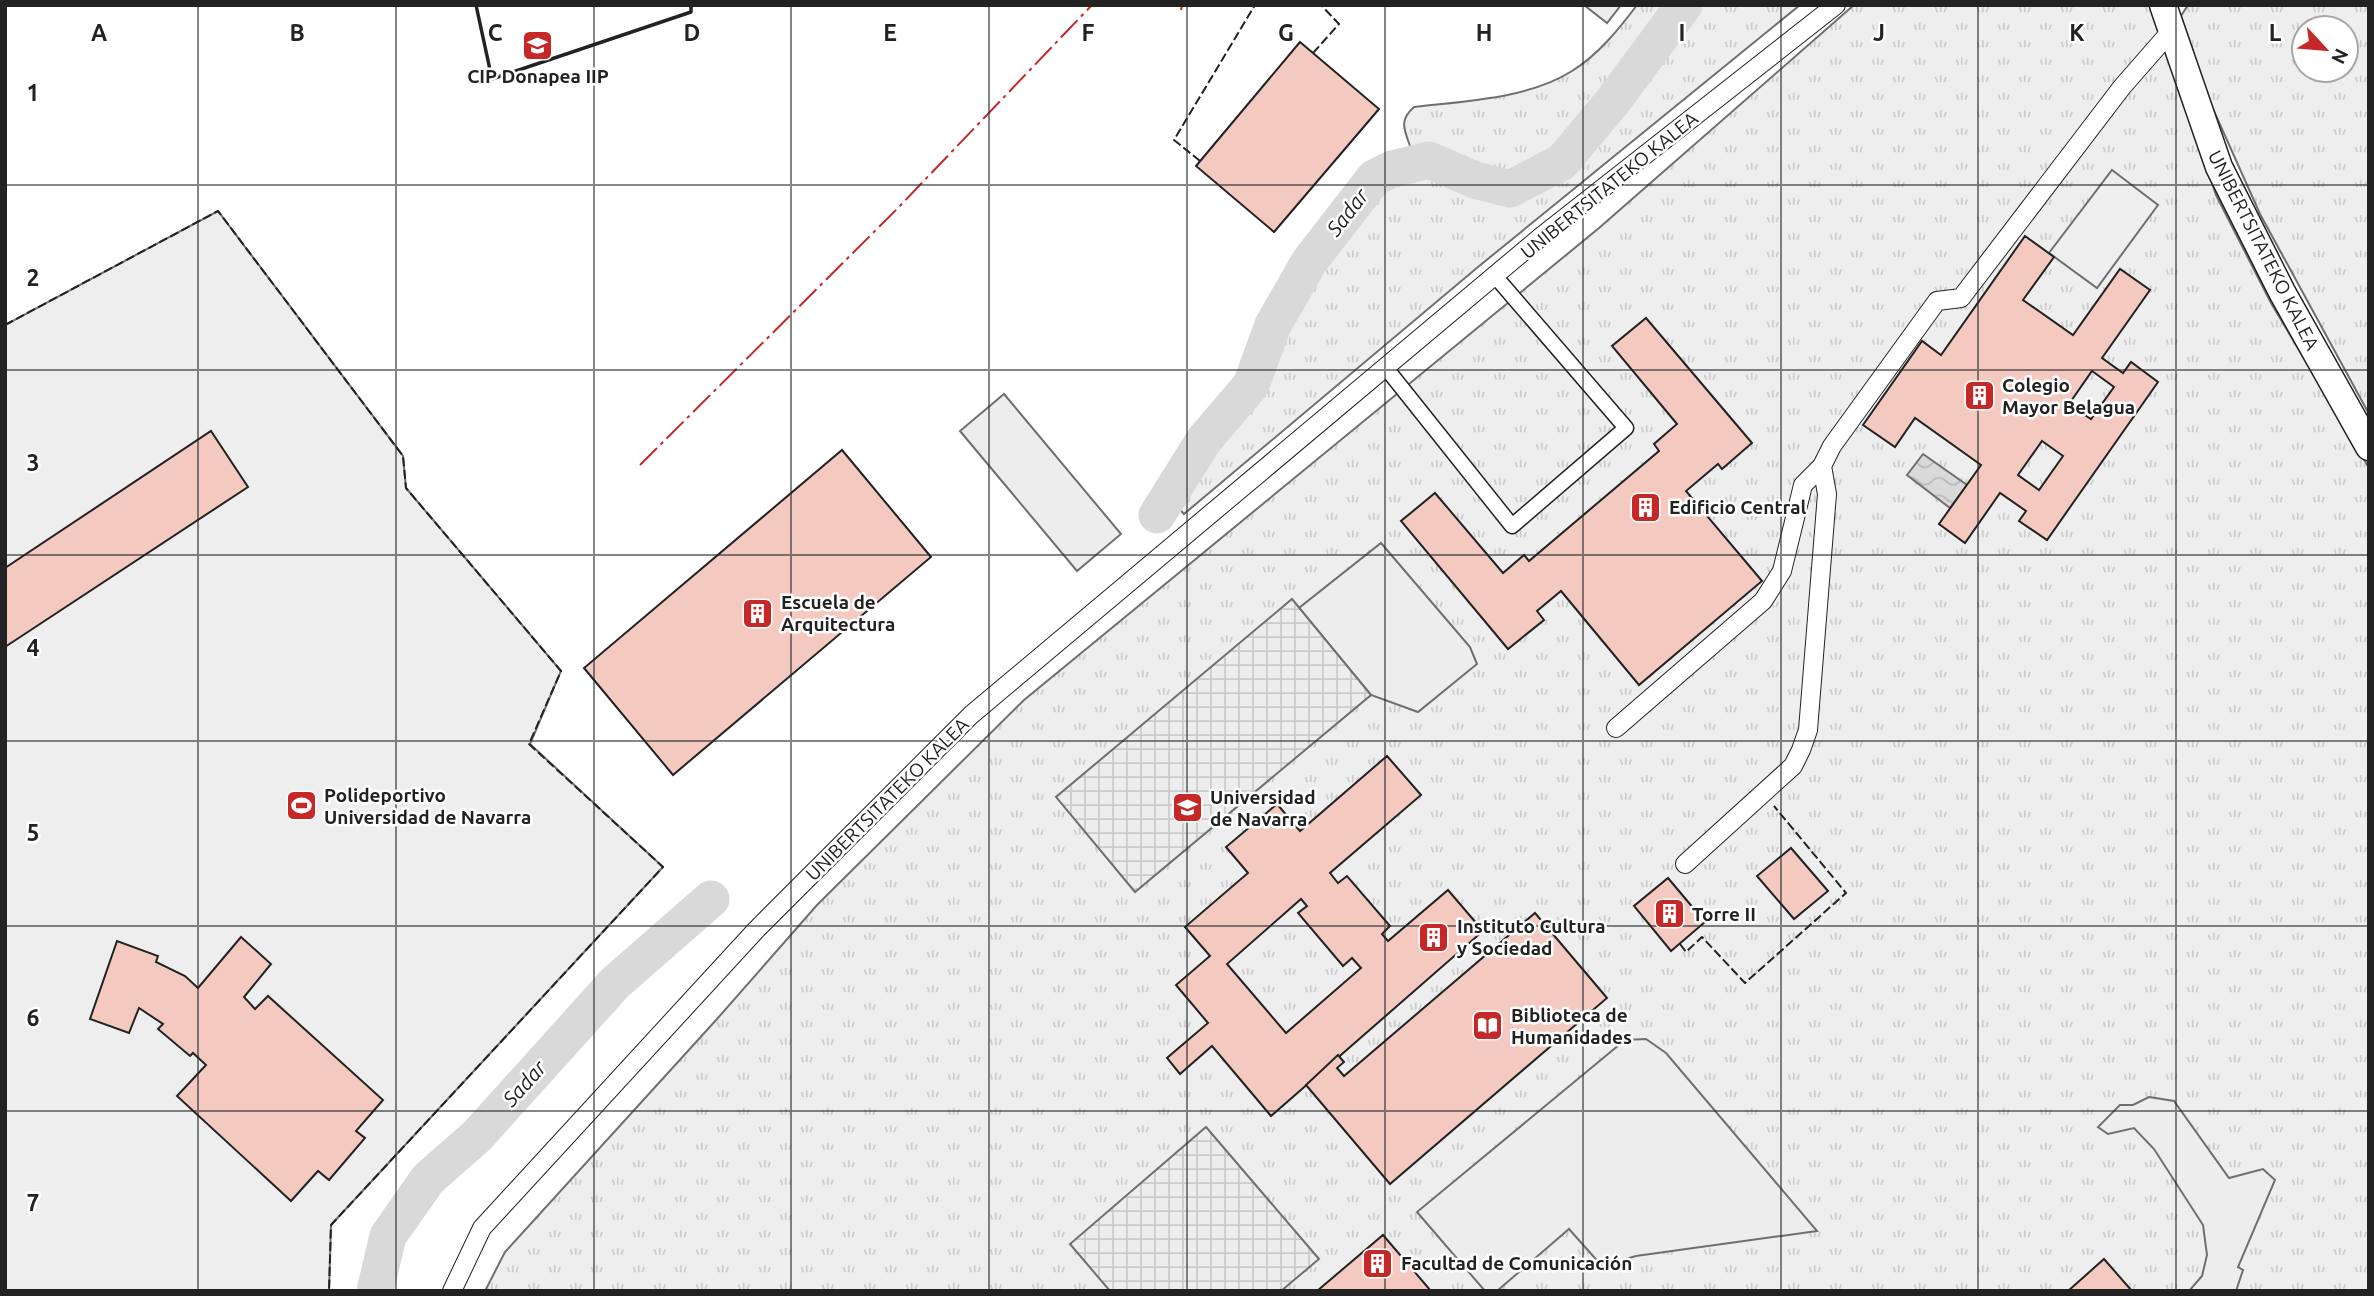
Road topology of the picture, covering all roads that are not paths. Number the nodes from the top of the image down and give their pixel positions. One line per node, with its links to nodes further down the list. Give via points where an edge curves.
1 (1836, 5): 4 (street, UNIBERTSITATEKO KALEA)
2 (2163, 5): 3 (main road, UNIBERTSITATEKO KALEA)
3 (2171, 31): 6 (main road, UNIBERTSITATEKO KALEA, via 2219,167); 7 (street, via 2122,87 1961,298 1937,300)
4 (1495, 276): 5 (street, UNIBERTSITATEKO KALEA); 5 (street, via 1626,428 1512,526)
5 (1386, 368): 10 (street, UNIBERTSITATEKO KALEA, via 971,715 756,930 482,1228)
6 (2369, 447)
7 (1822, 466): 8 (street, via 1803,485 1782,571 1763,601); 9 (street, via 1828,494 1808,730 1793,766)
8 (1616, 728)
9 (1685, 864)
10 (452, 1291)

